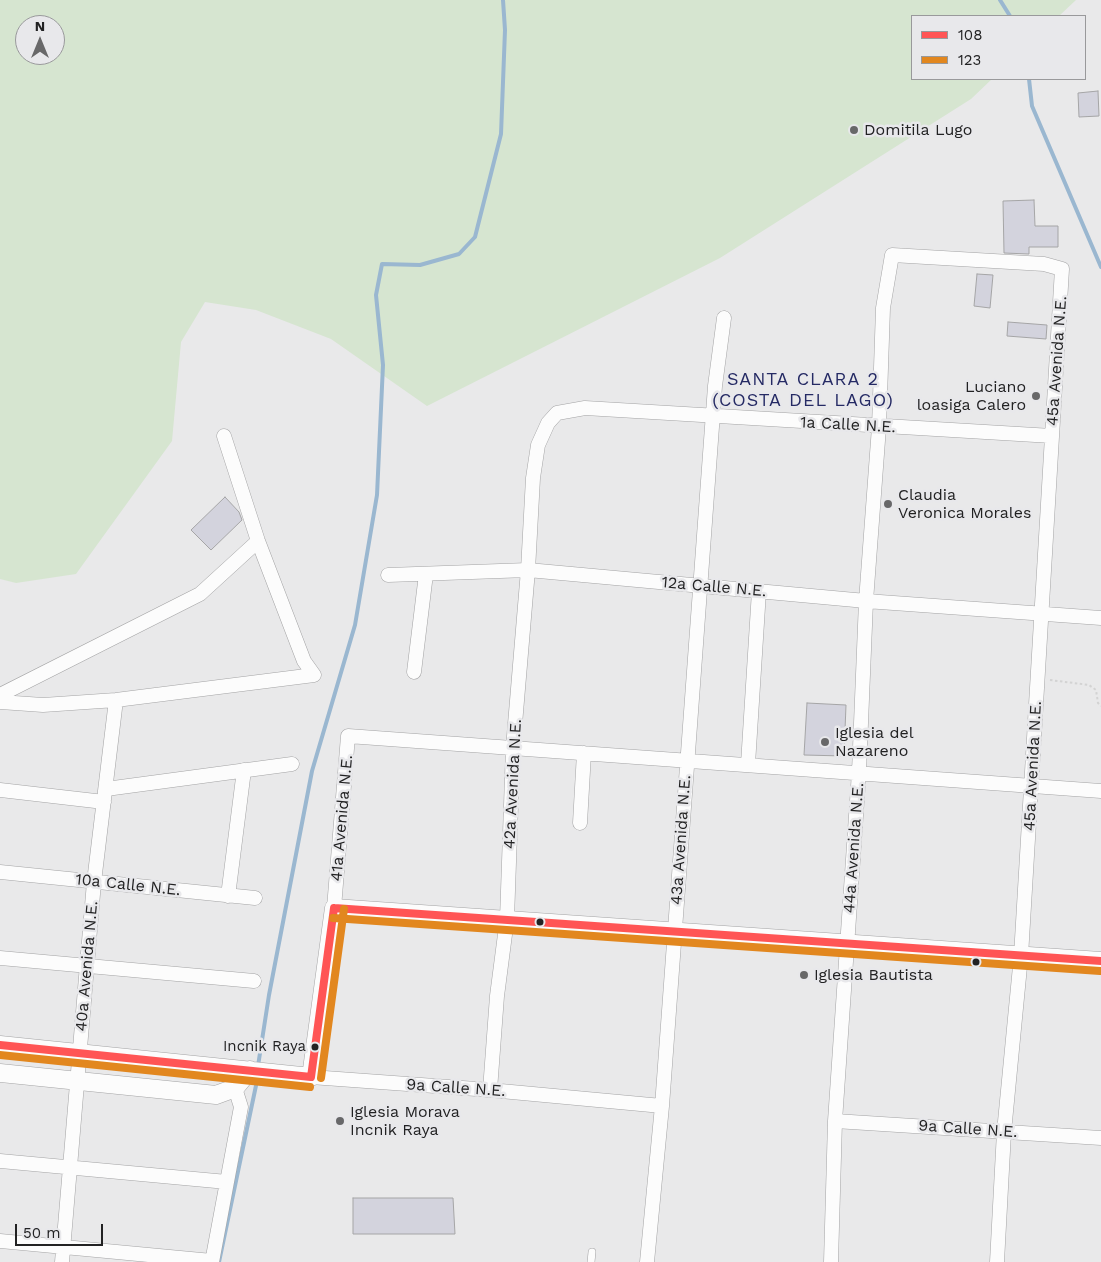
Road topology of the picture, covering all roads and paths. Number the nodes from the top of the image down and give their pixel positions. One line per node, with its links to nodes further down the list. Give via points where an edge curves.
1 (892, 255): 4 (street, 44a Avenida N.E., via 883,308); 6 (street, 45a Avenida N.E., via 1044,264 1062,269)
2 (724, 318): 3 (street, 43a Avenida N.E.)
3 (714, 418): 4 (street, 1a Calle N.E.); 7 (street, 1a Calle N.E., via 585,408 557,414 548,423 538,445); 12 (street, 43a Avenida N.E.)
4 (879, 427): 6 (street, 1a Calle N.E.); 14 (street, 44a Avenida N.E.)
5 (224, 436): 8 (street)
6 (1052, 436): 15 (street, 45a Avenida N.E.)
7 (533, 478): 9 (street, 42a Avenida N.E.)
8 (258, 541): 19 (street, via 200,594); 20 (street, via 304,661 314,675)
9 (528, 570): 10 (street, 12a Calle N.E.); 12 (street, 12a Calle N.E.); 23 (street, 42a Avenida N.E.)
10 (426, 574): 11 (street, 12a Calle N.E.); 17 (street)
11 (388, 575)
12 (699, 586): 13 (street, 12a Calle N.E.); 25 (street, 43a Avenida N.E.)
13 (759, 591): 14 (street, 12a Calle N.E.); 27 (street)
14 (866, 601): 15 (street, 12a Calle N.E.); 29 (street, 44a Avenida N.E.)
15 (1040, 613): 16 (street, 12a Calle N.E.); 18 (street, 45a Avenida N.E.)
16 (1101, 618)
17 (414, 672)
18 (1037, 678): 22 (path, via 1089,685 1096,690); 30 (street, 45a Avenida N.E.)
19 (0, 695)
20 (116, 700): 21 (street, via 43,705); 33 (street, 40a Avenida N.E.)
21 (0, 702)
22 (1101, 706)
23 (513, 748): 24 (street); 39 (street, 41a Avenida N.E., via 348,736); 40 (street, 42a Avenida N.E.)
24 (584, 753): 25 (street); 34 (street)
25 (686, 760): 27 (street); 41 (street, 43a Avenida N.E.)
26 (292, 764): 28 (street)
27 (748, 764): 29 (street)
28 (244, 770): 33 (street); 37 (street)
29 (859, 772): 30 (street); 42 (street, 44a Avenida N.E.)
30 (1032, 786): 32 (street); 43 (street, 45a Avenida N.E.)
31 (0, 790): 33 (street)
32 (1101, 791)
33 (105, 795): 36 (street, 40a Avenida N.E.)
34 (580, 823)
35 (0, 872): 36 (street, 10a Calle N.E.)
36 (94, 882): 37 (street, 10a Calle N.E.); 46 (street, 40a Avenida N.E.)
37 (228, 896): 38 (street, 10a Calle N.E.)
38 (255, 898)
39 (334, 908): 40 (street); 52 (street, 41a Avenida N.E.)
40 (507, 919): 41 (street); 55 (street, 42a Avenida N.E.)
41 (674, 930): 42 (street); 56 (street, 43a Avenida N.E.)
42 (848, 944): 43 (street); 57 (street, 44a Avenida N.E.)
43 (1021, 956): 45 (street); 58 (street, 45a Avenida N.E.)
44 (0, 958): 46 (street)
45 (1101, 962)
46 (87, 966): 47 (street); 49 (street, 40a Avenida N.E.)
47 (254, 981)
48 (0, 1045): 49 (street, 9a Calle N.E.)
49 (79, 1053): 50 (street, 9a Calle N.E.); 53 (street, 40a Avenida N.E.)
50 (255, 1071): 52 (street, 9a Calle N.E.); 54 (street)
51 (0, 1073): 53 (street)
52 (311, 1077): 55 (street, 9a Calle N.E.)
53 (78, 1081): 54 (street, via 216,1095); 61 (street, 40a Avenida N.E.)
54 (235, 1088): 62 (street, via 241,1107)
55 (490, 1090): 56 (street, 9a Calle N.E.)
56 (662, 1106): 68 (street, 43a Avenida N.E.)
57 (835, 1121): 58 (street, 9a Calle N.E.); 69 (street, 44a Avenida N.E.)
58 (1004, 1132): 59 (street, 9a Calle N.E.); 70 (street, 45a Avenida N.E.)
59 (1101, 1138)
60 (0, 1161): 61 (street)
61 (69, 1168): 62 (street); 65 (street, 40a Avenida N.E.)
62 (227, 1182): 66 (street)
63 (0, 1241): 65 (street)
64 (592, 1252): 67 (lane)
65 (63, 1255): 66 (street)
66 (212, 1262)
67 (591, 1262)
68 (647, 1262)
69 (831, 1262)
70 (997, 1262)

